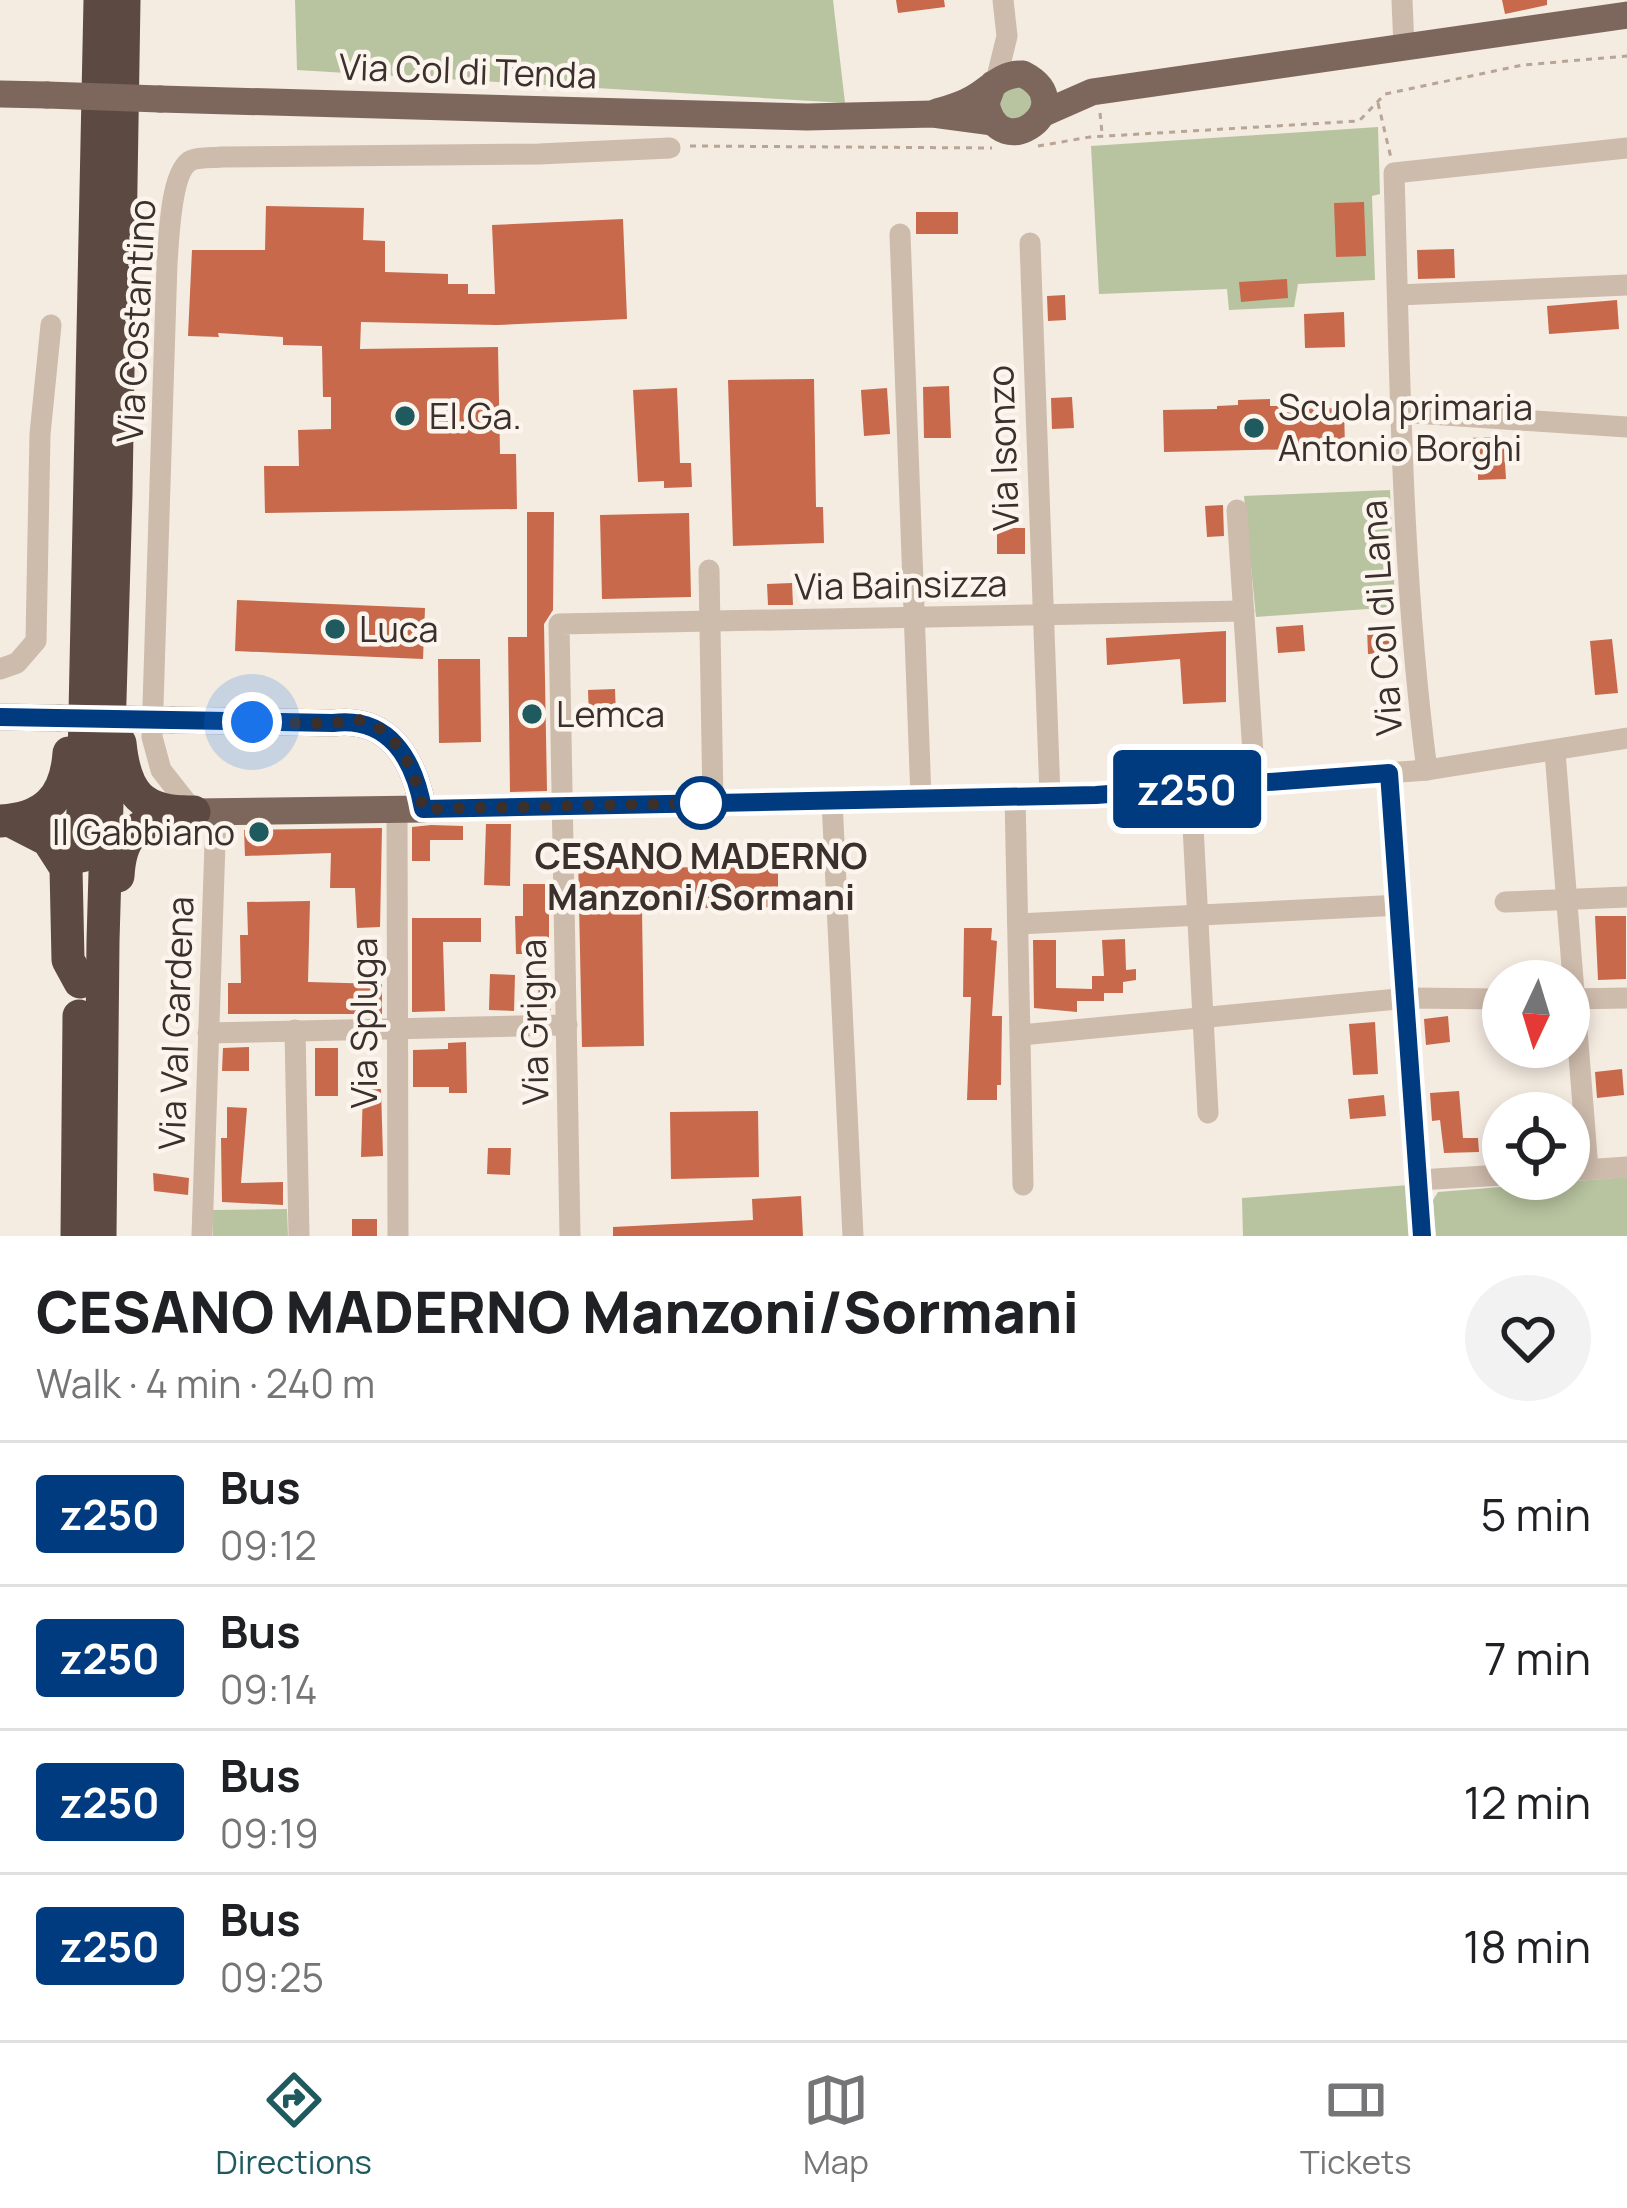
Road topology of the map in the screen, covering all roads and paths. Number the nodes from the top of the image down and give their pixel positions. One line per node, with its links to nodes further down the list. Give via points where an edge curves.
1 (100, 0): 38 (highway)
2 (124, 0): 36 (highway)
3 (1003, 0): 7 (street)
4 (1402, 0): 8 (street)
5 (1565, 12): 6 (main road, Via Col di Tenda); 8 (main road, Via Col di Tenda)
6 (1627, 15)
7 (1007, 36): 10 (street); 11 (street)
8 (1404, 48): 12 (main road, Via Col di Tenda)
9 (1627, 56): 14 (path, via 1496,70)
10 (1034, 81): 11 (main road, Via Col di Tenda, via 1013,74); 12 (main road, Via Col di Tenda); 16 (main road)
11 (994, 82): 15 (main road, Via Col di Tenda); 17 (main road, via 986,103)
12 (1092, 92): 16 (main road, Via Col di Tenda)
13 (0, 94): 15 (main road, Via Col di Tenda, bridge)
14 (1378, 101): 19 (path, via 1359,121); 21 (path)
15 (933, 114): 17 (main road, Via Col di Tenda)
16 (1042, 114): 17 (main road, Via Col di Tenda, via 1029,128)
17 (995, 135): 18 (path)
18 (670, 148): 53 (street, Via Costantino, via 221,157 184,167 167,263 152,737 170,784)
19 (1020, 148)
20 (1627, 148): 21 (street)
21 (1394, 173): 25 (street, Via Col di Lana)
22 (900, 233): 33 (street)
23 (1030, 243): 32 (street, Via Isonzo)
24 (1627, 285): 25 (street)
25 (1398, 295): 27 (street, Via Col di Lana)
26 (51, 325): 37 (street, via 36,641)
27 (1400, 412): 28 (street); 42 (street, Via Col di Lana)
28 (1627, 427)
29 (1238, 510): 31 (street)
30 (709, 570): 34 (street)
31 (1244, 611): 32 (street, Via Bainsizza); 44 (street)
32 (1042, 615): 33 (street, Via Bainsizza); 47 (street, Via Isonzo)
33 (914, 617): 34 (street, Via Bainsizza); 48 (street)
34 (709, 622): 35 (street, Via Bainsizza); 50 (street)
35 (559, 624): 51 (street, Via Grigna)
36 (111, 648): 53 (highway, via 123,679 127,783 146,804); 61 (highway)
37 (0, 669)
38 (85, 671): 54 (highway, via 74,690 61,794); 63 (highway)
39 (0, 717): 52 (main road, bridge, via 358,720 387,736 408,764 419,788)
40 (1627, 738): 41 (street)
41 (1555, 752): 42 (street); 56 (street)
42 (1427, 770): 43 (street)
43 (1389, 773): 44 (street); 58 (street)
44 (1255, 784): 45 (street)
45 (1191, 788): 47 (street); 59 (street)
46 (1016, 796): 47 (street); 48 (street); 60 (street)
47 (1050, 796)
48 (921, 798): 49 (street)
49 (832, 801): 50 (street); 86 (street)
50 (712, 803): 51 (street)
51 (565, 807): 52 (street); 69 (street, Via Grigna)
52 (410, 810): 53 (main road); 70 (street, Via Spluga)
53 (198, 812): 61 (highway, via 144,825 127,838 116,914); 72 (street, Via Val Gardena)
54 (5, 821): 63 (highway, via 48,840 66,868 68,960)
55 (1627, 897): 56 (street)
56 (1567, 899): 57 (street); 62 (street)
57 (1505, 902)
58 (1400, 904): 59 (street); 64 (street)
59 (1198, 914): 60 (street); 68 (street)
60 (1018, 924): 73 (street)
61 (103, 941): 81 (highway)
62 (1569, 960)
63 (80, 982): 80 (highway)
64 (1408, 998): 66 (street); 68 (street); 78 (street)
65 (1627, 998): 67 (street)
66 (1482, 999)
67 (1590, 999)
68 (1202, 1017): 73 (street); 74 (street)
69 (567, 1025): 70 (street); 85 (street, Via Grigna)
70 (396, 1027): 71 (street); 84 (street, Via Spluga)
71 (295, 1030): 72 (street); 83 (street)
72 (208, 1033): 82 (street, Via Val Gardena)
73 (1021, 1035): 79 (street)
74 (1208, 1113)
75 (1627, 1167): 76 (street)
76 (1590, 1169)
77 (1482, 1176): 78 (street)
78 (1418, 1180): 87 (street)
79 (1023, 1185)
80 (76, 1236)
81 (100, 1236)
82 (202, 1236)
83 (299, 1236)
84 (398, 1236)
85 (570, 1236)
86 (853, 1236)
87 (1422, 1236)

